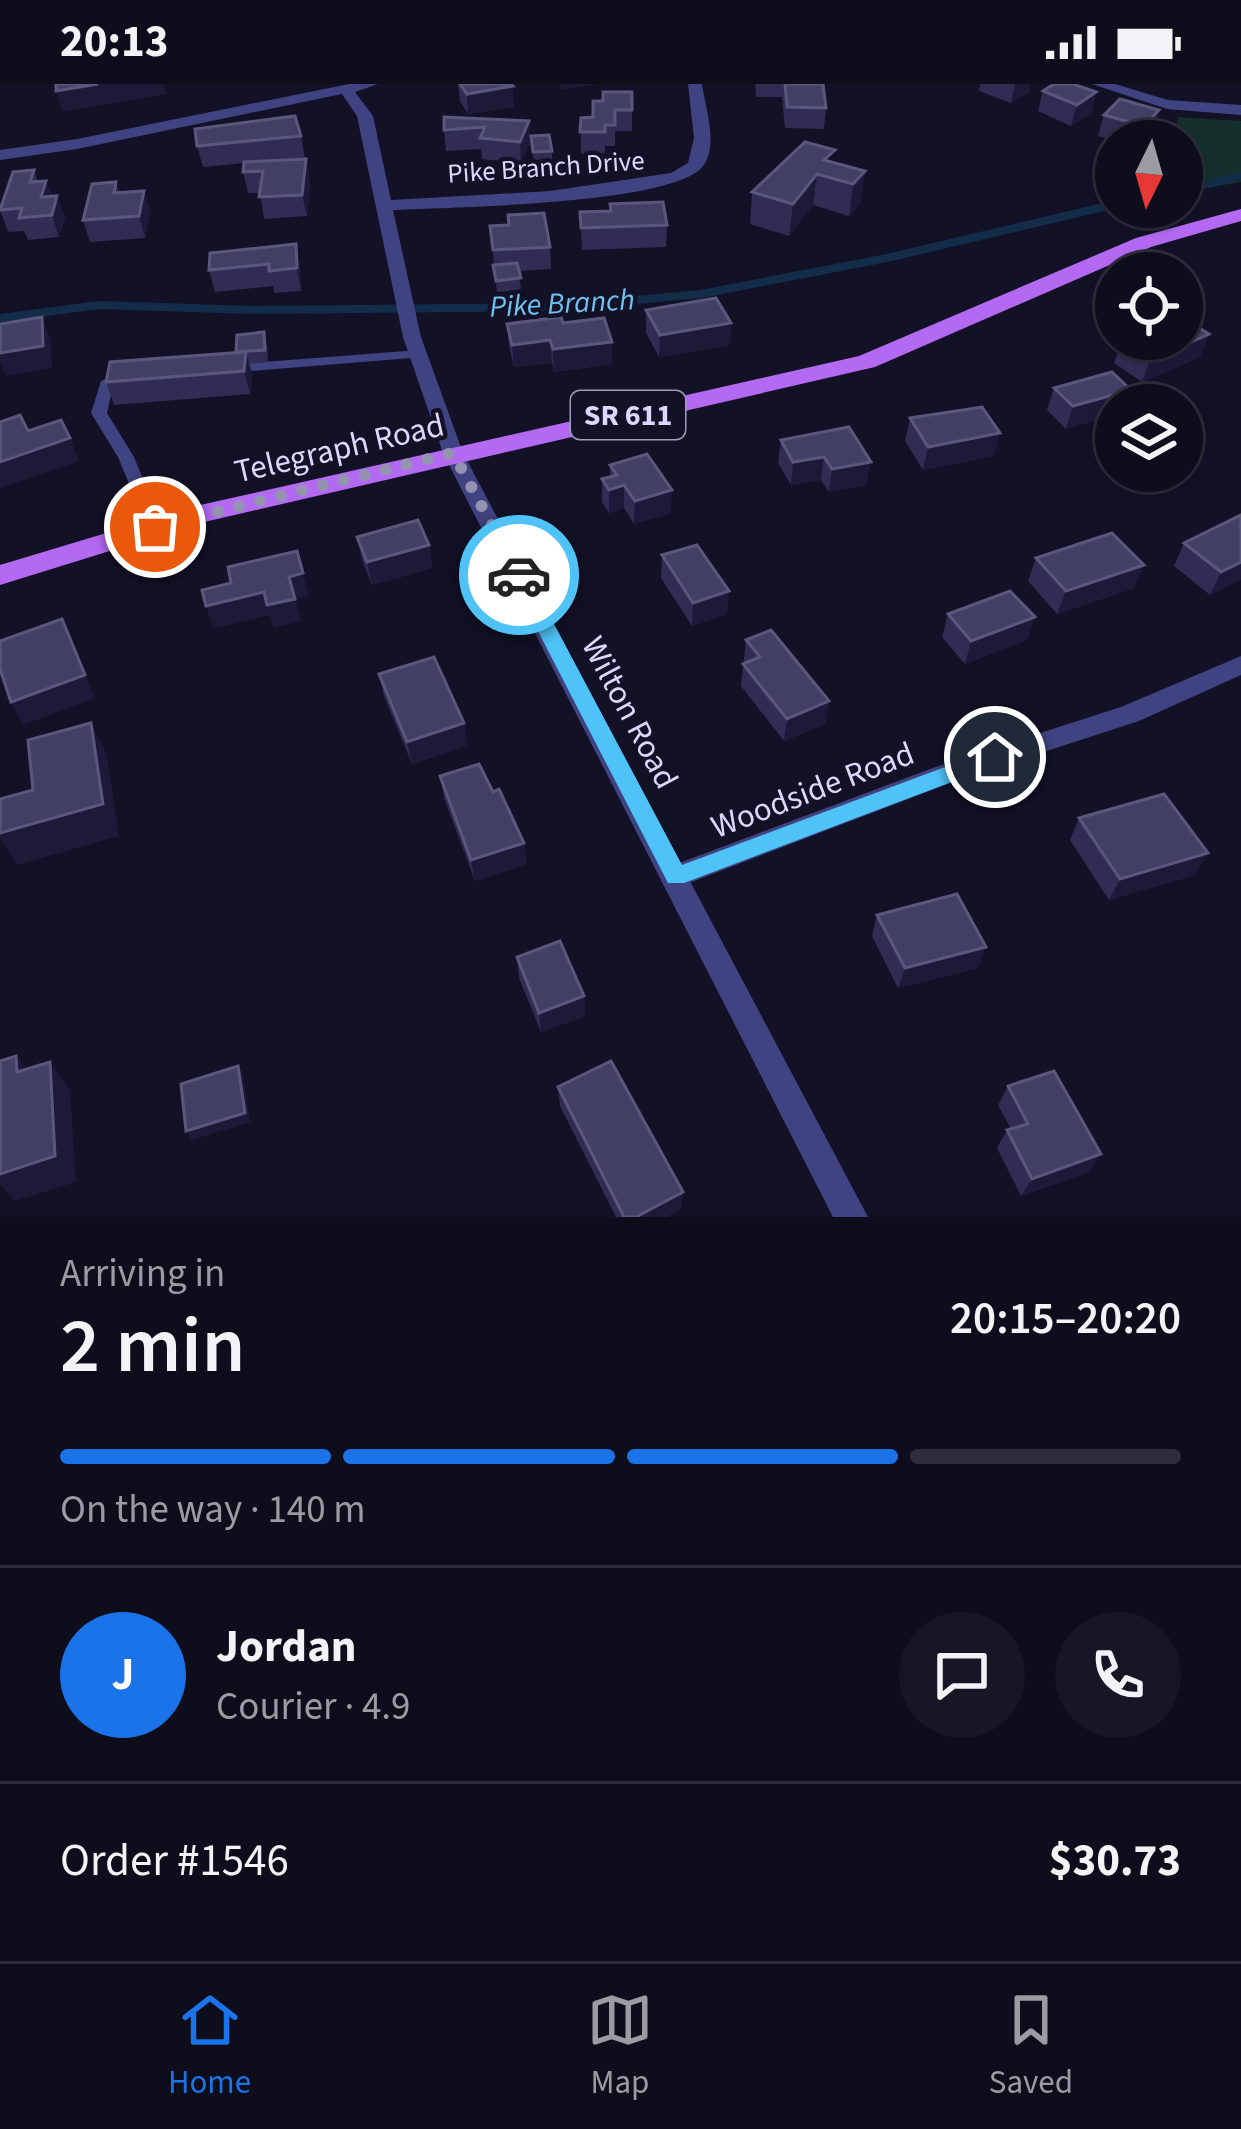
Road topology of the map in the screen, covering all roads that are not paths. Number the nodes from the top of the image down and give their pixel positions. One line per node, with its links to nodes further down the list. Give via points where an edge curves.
1 (371, 84): 4 (street)
2 (695, 84): 7 (street, Pike Branch Drive, via 702,152 677,180)
3 (1099, 84): 5 (street, via 1167,104)
4 (346, 89): 6 (street); 7 (street, Wilton Road, via 365,116)
5 (1241, 110)
6 (0, 154)
7 (384, 206): 9 (street, Wilton Road)
8 (1241, 215): 12 (main road, Telegraph Road / SR 611, via 1085,263 950,331 866,362)
9 (419, 355): 10 (lane); 12 (street, Wilton Road)
10 (210, 369)
11 (147, 371): 13 (lane, via 112,379 98,412)
12 (453, 453): 13 (main road, Telegraph Road / SR 611); 16 (street, Wilton Road)
13 (155, 527): 14 (main road, Telegraph Road / SR 611)
14 (0, 575)
15 (1241, 664): 16 (street, Woodside Road, via 1150,706)
16 (676, 876): 17 (street, Wilton Road)
17 (851, 1217)

